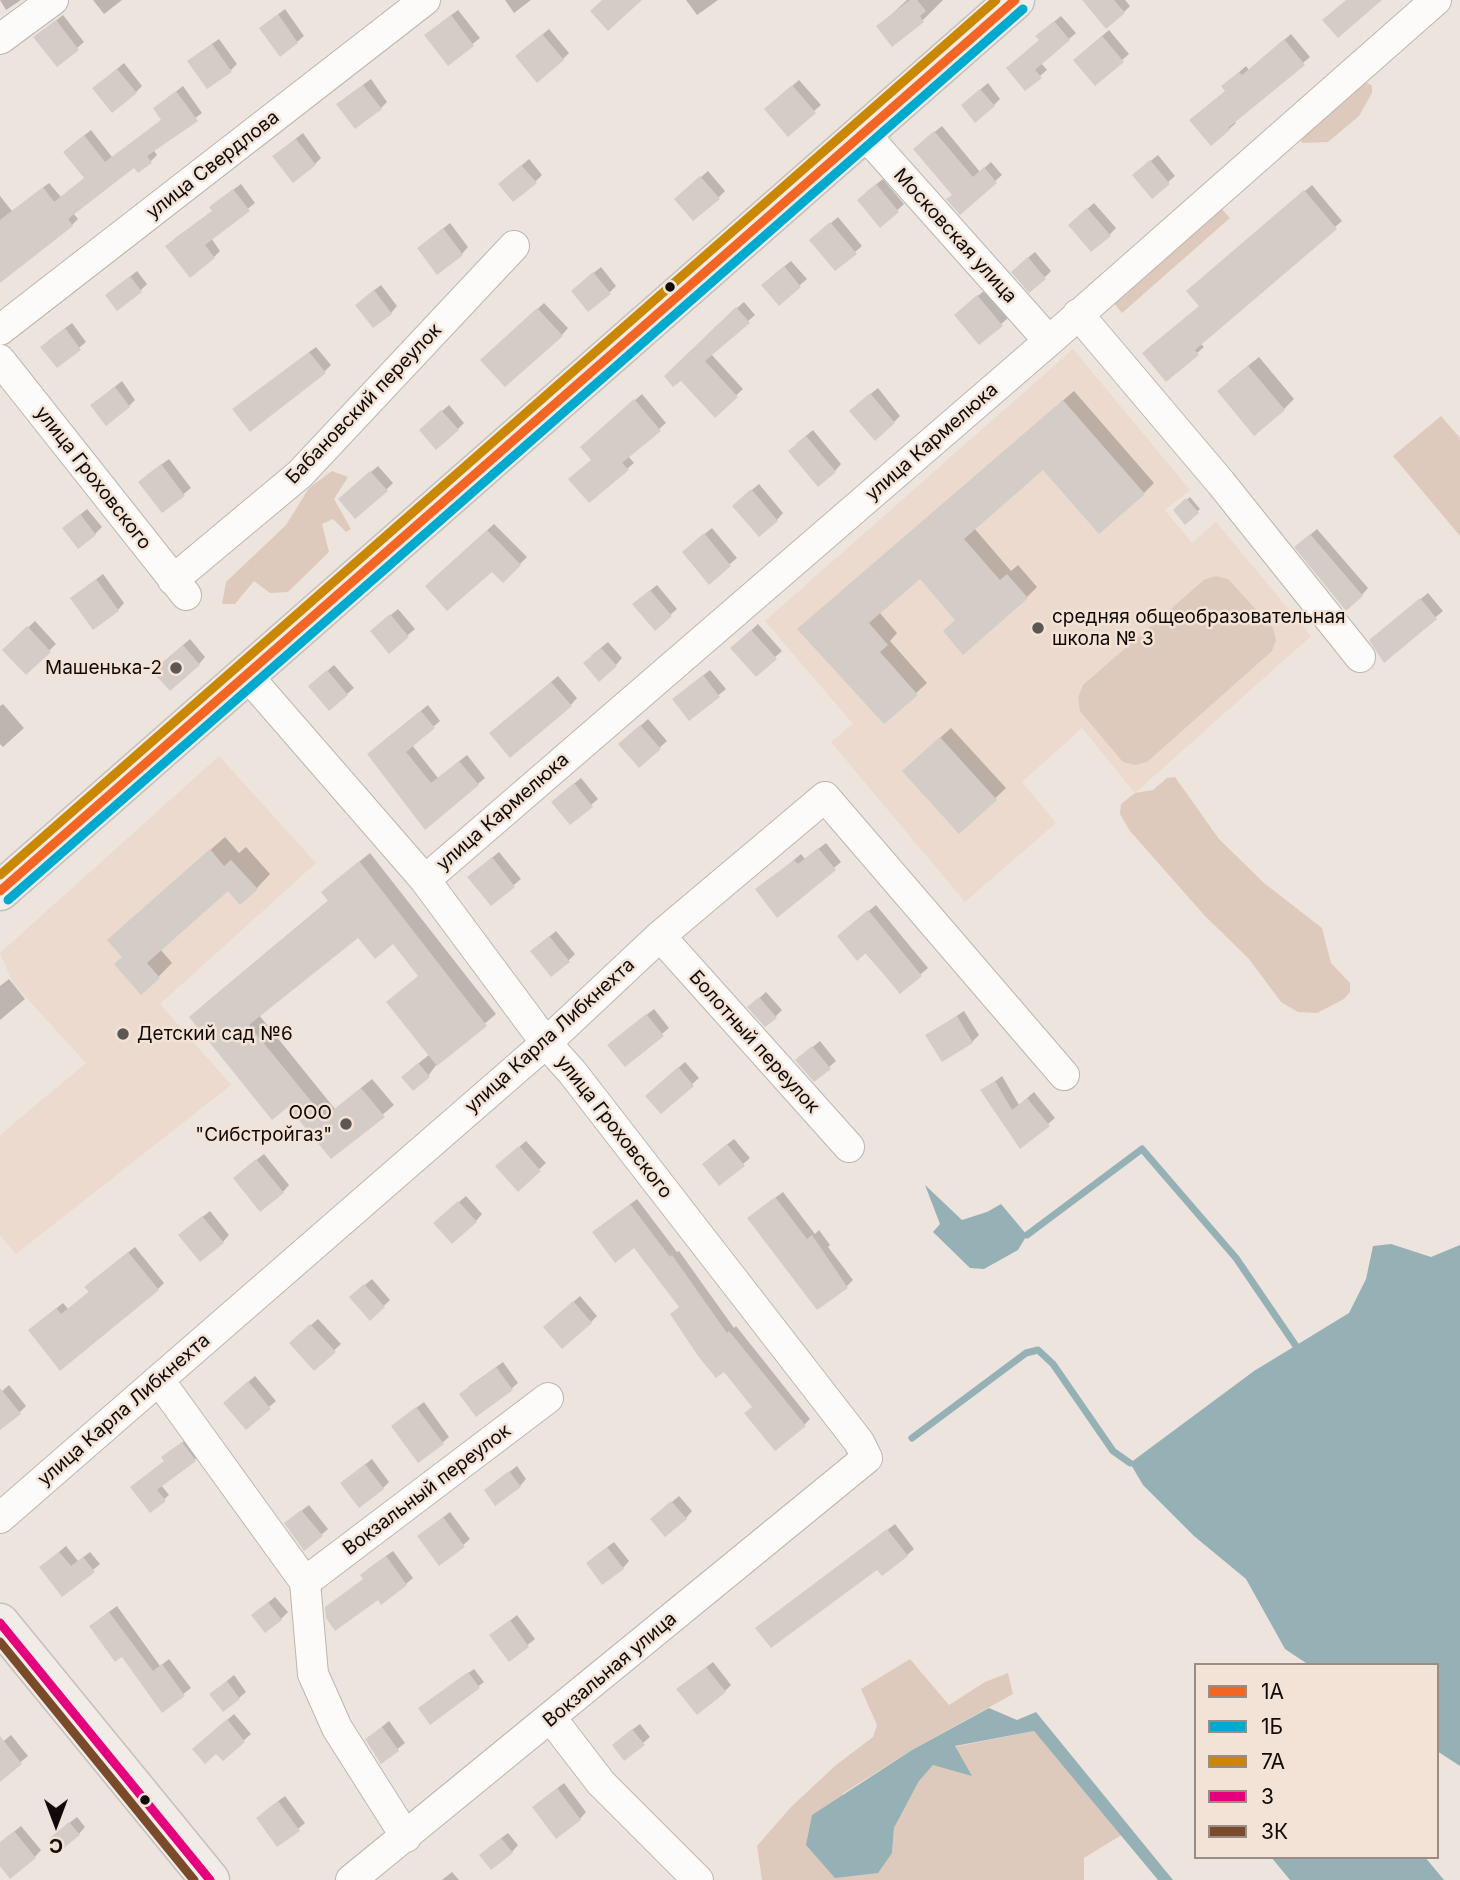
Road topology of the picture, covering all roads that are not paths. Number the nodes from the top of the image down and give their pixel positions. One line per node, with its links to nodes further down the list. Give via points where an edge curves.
1 (53, 0): 5 (street)
2 (425, 0): 9 (street, улица Свердлова)
3 (1014, 0): 6 (main road)
4 (1436, 0): 8 (street, улица Кармелюка)
5 (0, 39)
6 (862, 131): 10 (street, Московская улица); 14 (main road)
7 (514, 246): 12 (street, Бабановский переулок, via 300,474)
8 (1078, 314): 10 (street, улица Кармелюка); 13 (street, via 1222,483)
9 (0, 330)
10 (1049, 341): 15 (street, улица Кармелюка)
11 (0, 360): 12 (street, улица Гроховского)
12 (180, 588)
13 (1360, 657)
14 (246, 674): 15 (street, улица Гроховского); 16 (main road)
15 (425, 880): 18 (street, улица Гроховского)
16 (0, 891)
17 (660, 936): 18 (street, улица Карла Либкнехта); 19 (street, улица Карла Либкнехта, via 825,797); 20 (street, Болотный переулок)
18 (546, 1043): 21 (street, улица Карла Либкнехта); 23 (street, улица Гроховского)
19 (1064, 1075)
20 (849, 1147)
21 (159, 1380): 24 (street, улица Карла Либкнехта); 25 (street)
22 (548, 1398): 25 (street, Вокзальный переулок)
23 (867, 1458): 27 (street, Вокзальная улица)
24 (0, 1518)
25 (305, 1582): 28 (street, via 313,1674 337,1728)
26 (0, 1623): 29 (main road)
27 (551, 1718): 28 (street, Вокзальная улица); 31 (street, via 601,1783)
28 (406, 1837): 30 (street, Вокзальная улица)
29 (209, 1880)
30 (351, 1880)
31 (698, 1880)

